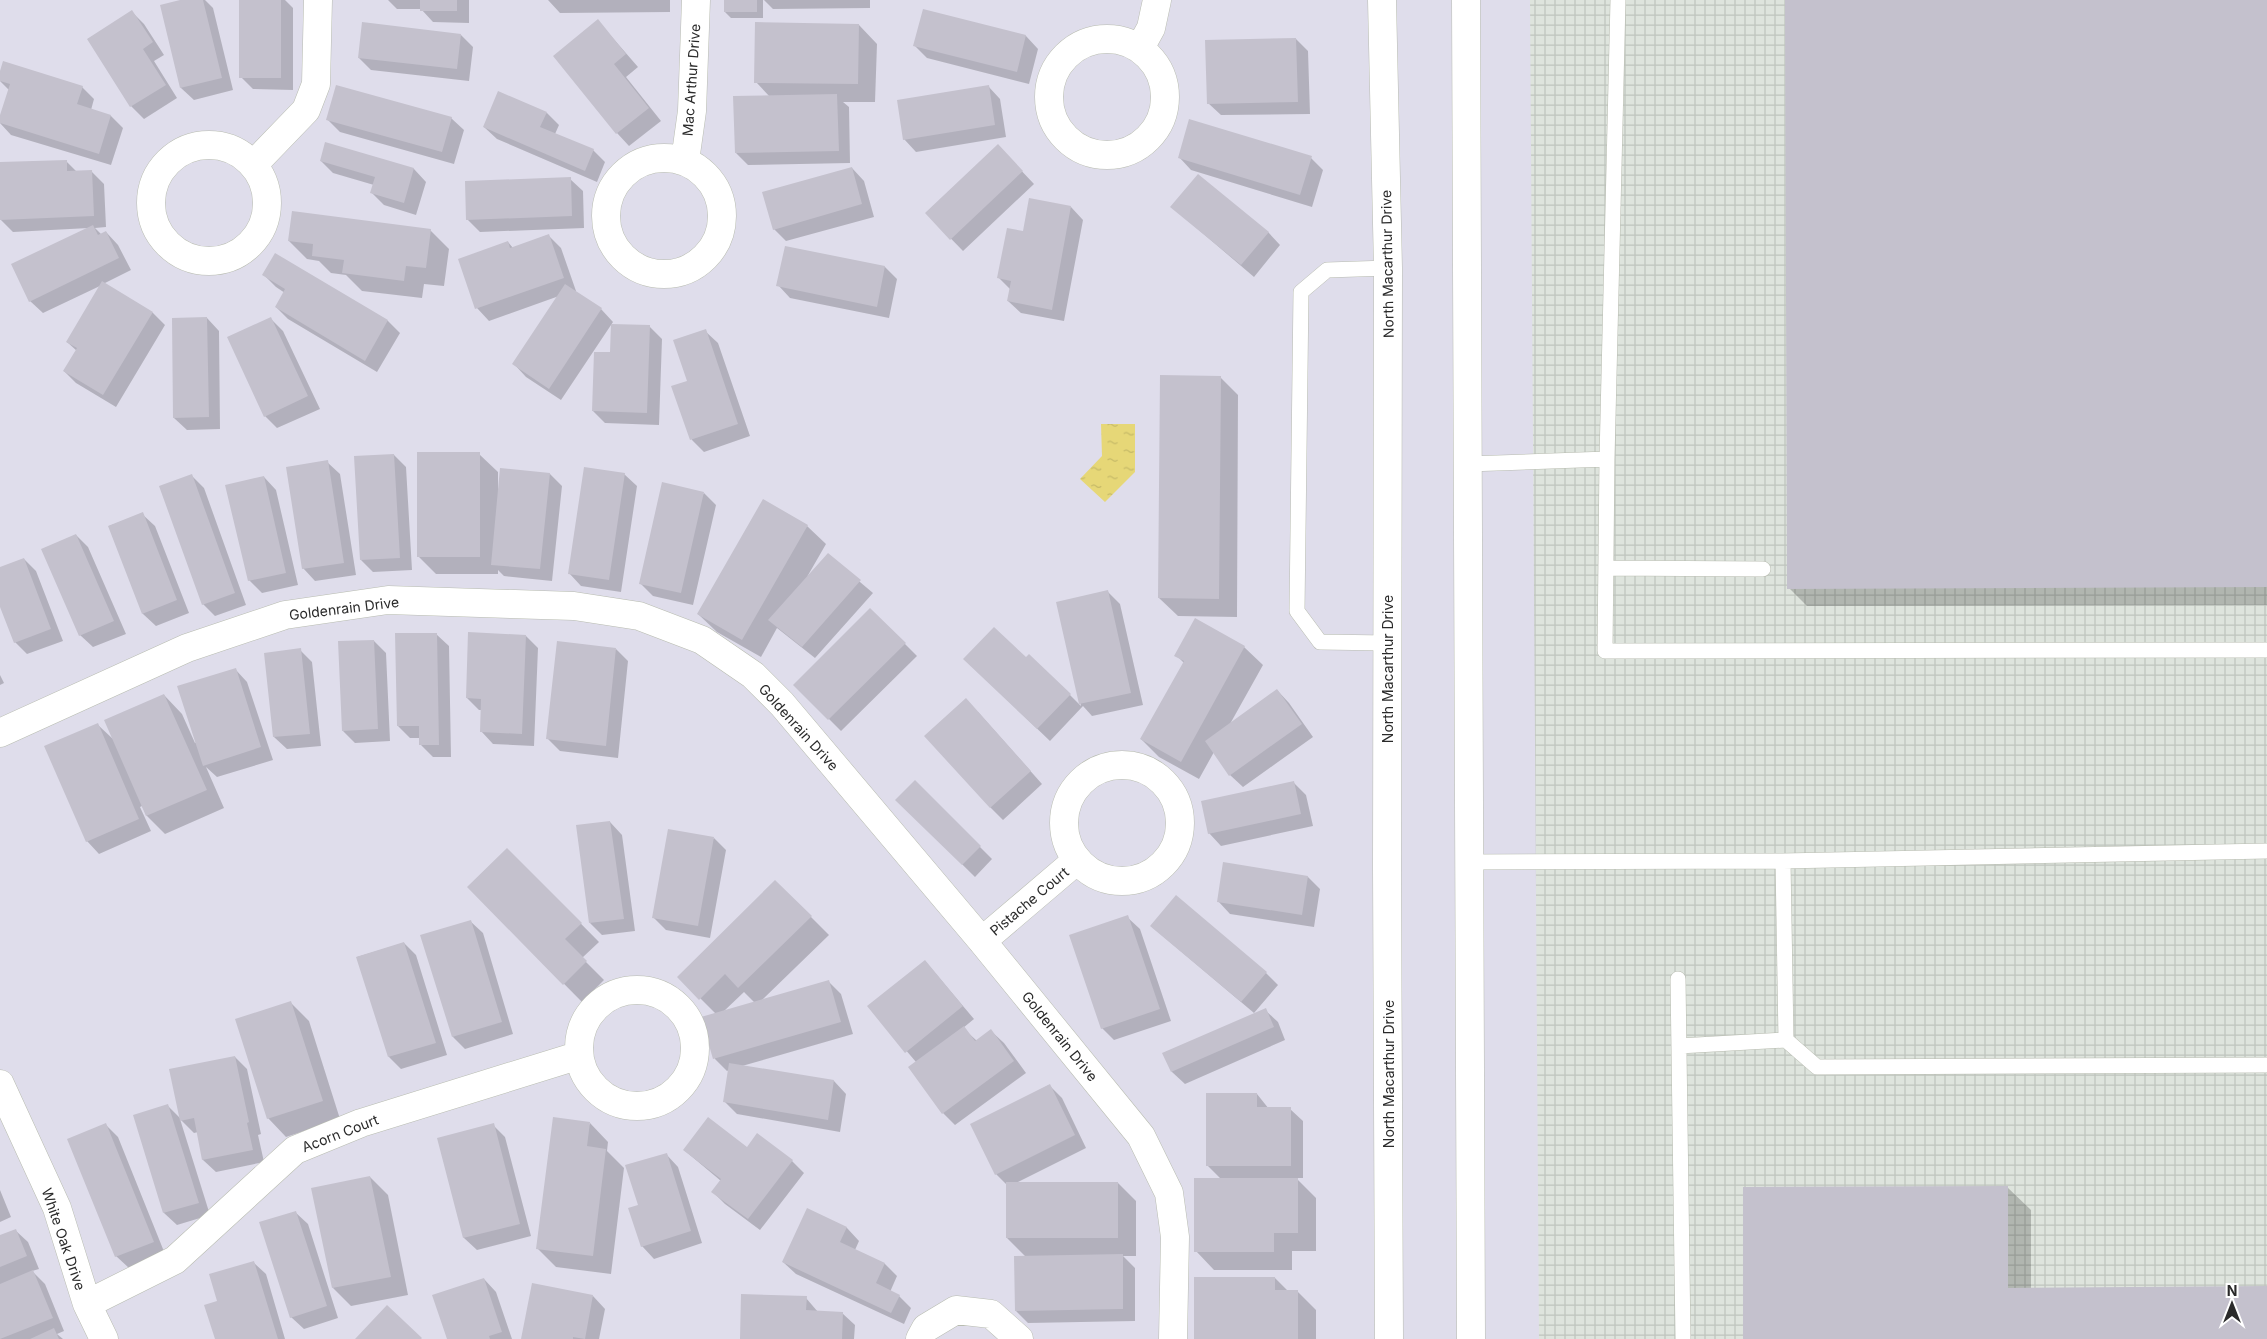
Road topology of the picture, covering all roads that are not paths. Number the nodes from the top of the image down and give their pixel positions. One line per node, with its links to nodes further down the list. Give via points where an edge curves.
1 (318, 0): 9 (street, via 316,84 306,110)
2 (696, 0): 8 (street, Mac Arthur Drive, via 692,111)
3 (1157, 0): 7 (street, via 1151,28)
4 (1382, 0): 10 (street, North Macarthur Drive)
5 (1466, 0): 12 (street)
6 (1618, 0): 11 (lane)
7 (1140, 48): 7 (street, via 1109,37 1076,46 1052,72 1048,106 1062,137 1073,146 1106,156 1138,148 1162,121 1165,86 1150,56)
8 (685, 161): 8 (street, via 712,181 723,213 715,246 691,270 658,276 644,272 617,253 604,222 611,189 635,164 668,156)
9 (254, 164): 9 (street, via 224,145 190,147 162,166 150,198 157,232 163,241 192,260 227,260 256,240 269,208 260,173)
10 (1388, 268): 15 (street, North Macarthur Drive); 15 (lane, via 1327,270 1301,292 1297,611 1320,642)
11 (1607, 459): 12 (lane); 13 (lane)
12 (1468, 464): 21 (street)
13 (1606, 568): 14 (lane); 16 (lane, via 1605,651)
14 (1762, 569)
15 (1387, 643): 34 (street, North Macarthur Drive)
16 (2267, 650)
17 (0, 733): 22 (street, Goldenrain Drive, via 187,648 285,615 388,600 574,606 639,616 702,640 753,675 782,704)
18 (2267, 851): 20 (lane)
19 (1076, 861): 19 (street, Pistache Court, via 1104,880 1139,880 1167,861 1181,830 1175,795 1168,785 1140,766 1107,764 1078,782 1063,813 1067,847); 22 (street, Pistache Court)
20 (1783, 861): 21 (lane); 24 (lane)
21 (1470, 862): 35 (street)
22 (982, 940): 33 (street, Goldenrain Drive, via 1142,1136 1169,1193 1175,1237)
23 (1678, 979): 25 (lane)
24 (1786, 1040): 25 (lane); 27 (lane, via 1817,1067)
25 (1679, 1046): 36 (lane)
26 (577, 1056): 26 (street, via 580,1029 600,1002 631,989 664,994 688,1017 694,1029 694,1066 675,1094 642,1107 608,1100 584,1076); 29 (street, Acorn Court, via 361,1123 295,1150 175,1260)
27 (2267, 1065)
28 (0, 1084): 29 (street, White Oak Drive, via 57,1208)
29 (86, 1304): 30 (street, White Oak Drive)
30 (104, 1339)
31 (920, 1339): 32 (street, via 926,1328 956,1310 991,1314)
32 (1019, 1339)
33 (1173, 1339)
34 (1389, 1339)
35 (1471, 1339)
36 (1683, 1339)

